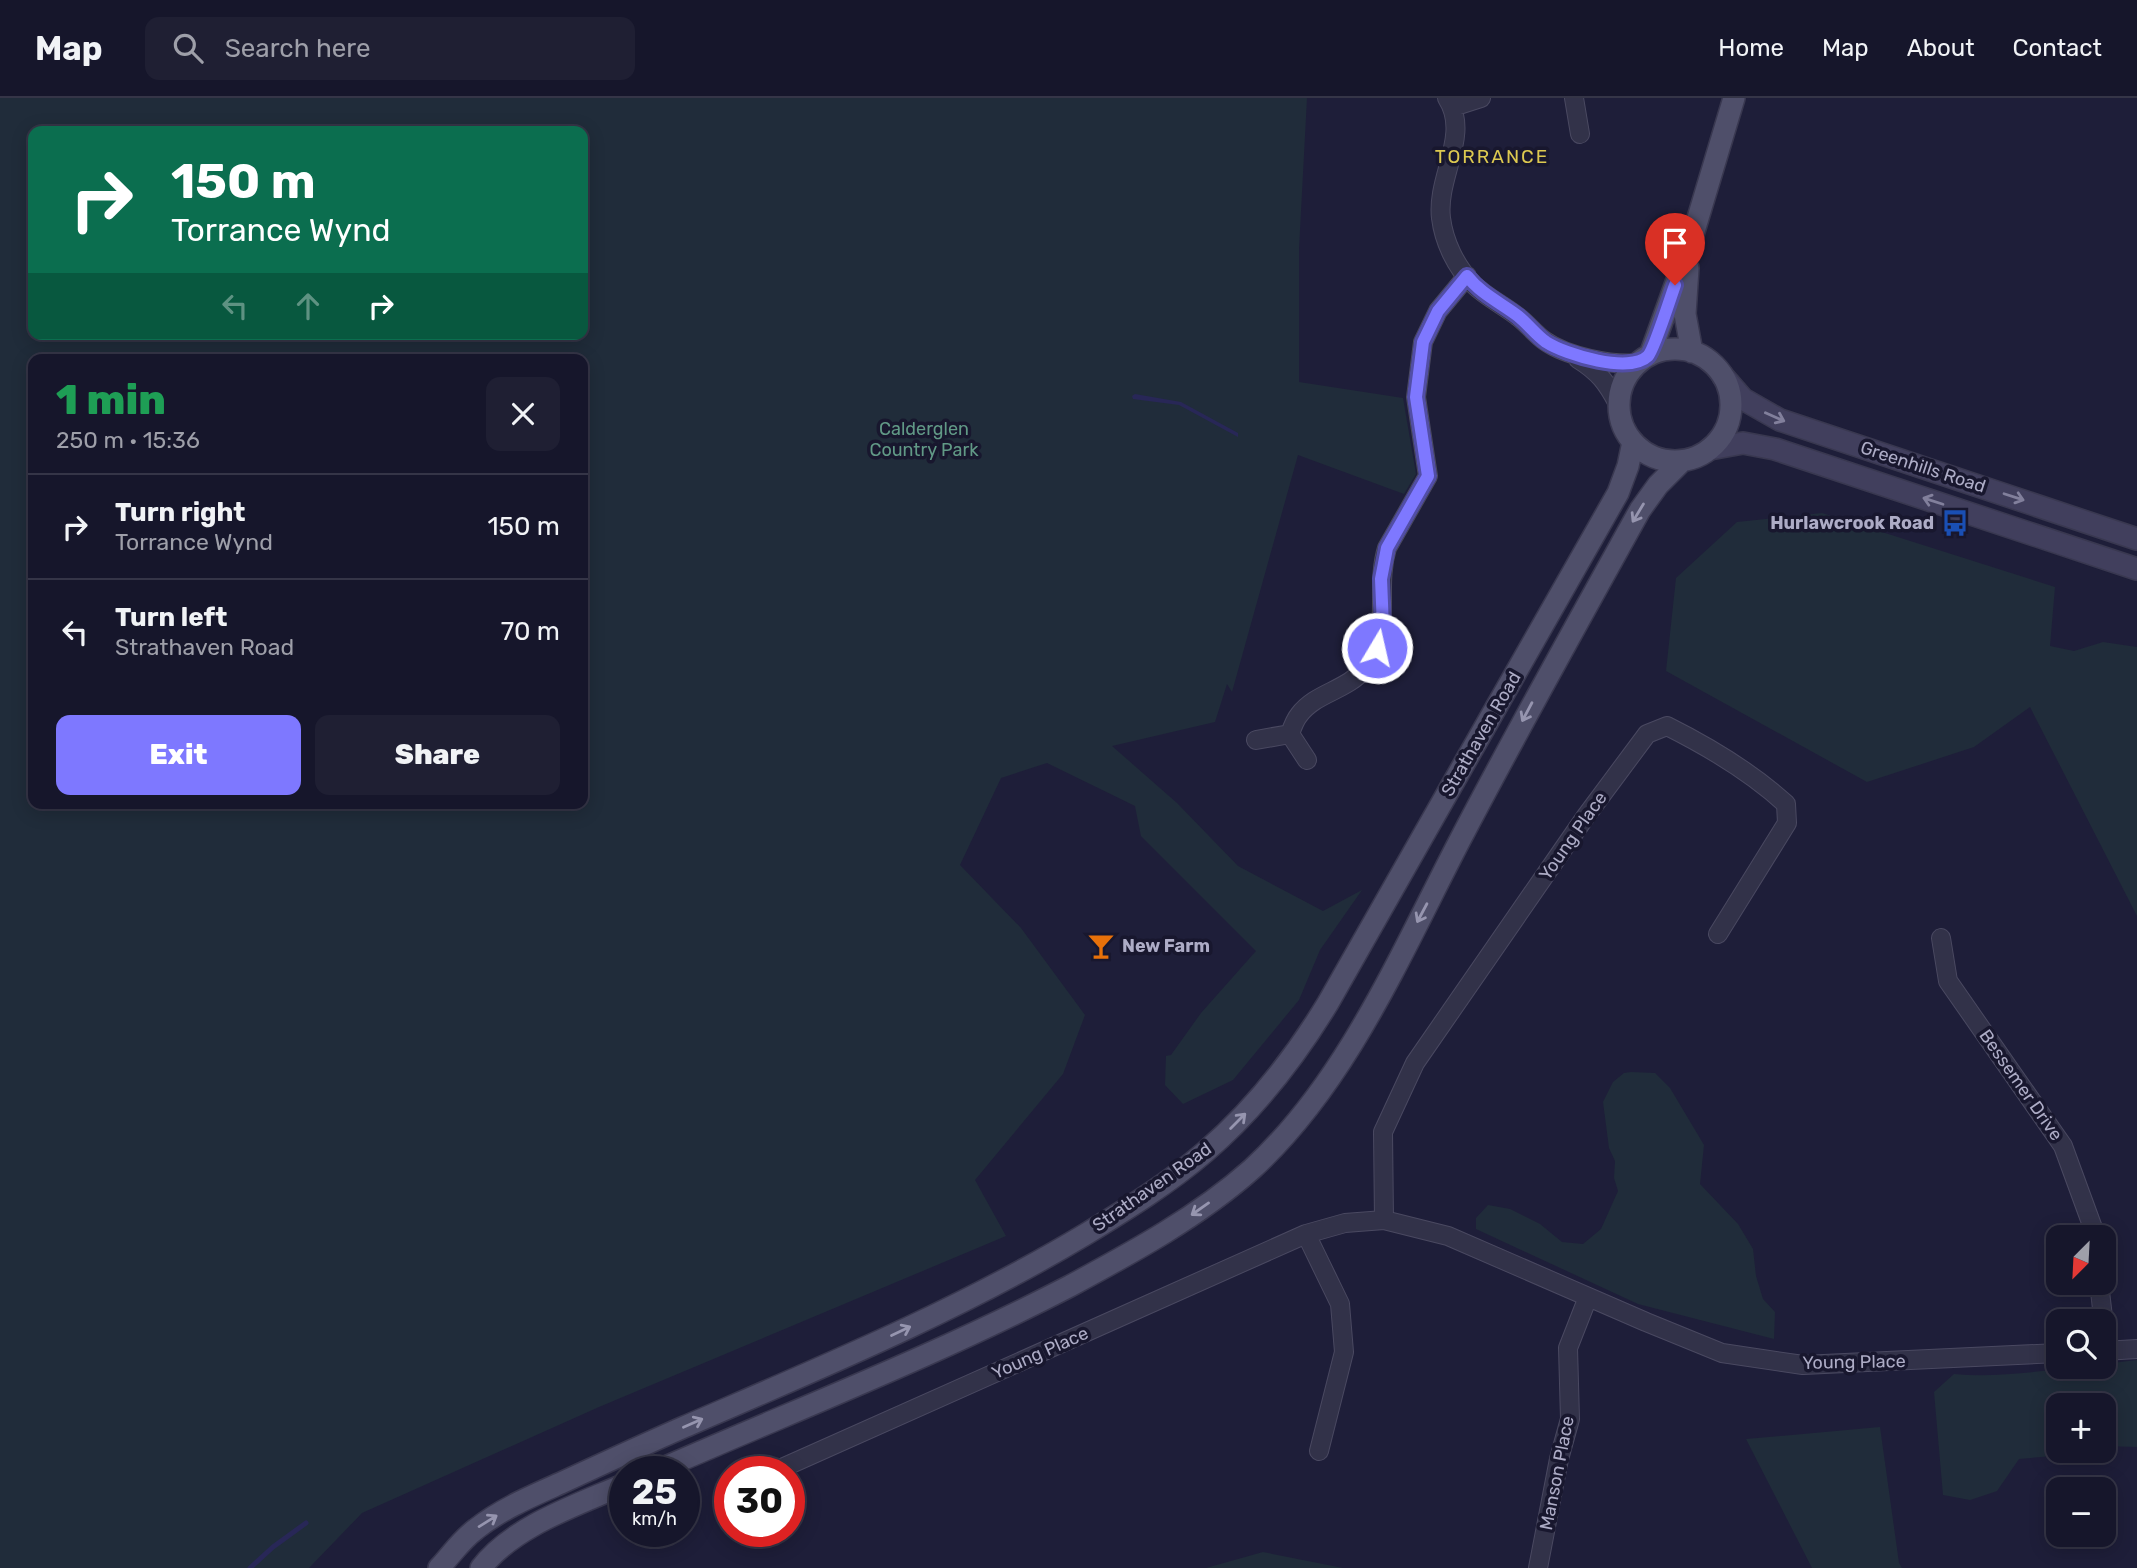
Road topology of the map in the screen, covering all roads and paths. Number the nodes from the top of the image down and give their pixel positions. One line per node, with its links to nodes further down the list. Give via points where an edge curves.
1 (1481, 98): 4 (street)
2 (1574, 98): 5 (street)
3 (1734, 98): 6 (main road)
4 (1450, 103): 7 (street, via 1457,128 1440,200 1441,218 1446,241)
5 (1580, 134)
6 (1692, 238): 9 (main road, via 1685,314); 10 (main road)
7 (1467, 276): 8 (street, via 1546,342); 18 (street, via 1438,311 1423,342 1416,397 1428,476 1387,548 1381,579 1383,627 1377,648 1348,685 1307,705)
8 (1566, 351): 10 (street, via 1609,363); 12 (street, via 1592,367)
9 (1692, 352): 10 (main road, via 1671,349); 11 (main road)
10 (1644, 359): 12 (main road, via 1628,375)
11 (1722, 375): 14 (main road, via 1730,394 1730,414); 16 (street, Greenhills Road, one-way to 16, via 1743,398 1780,420)
12 (1618, 404): 13 (main road, via 1622,425)
13 (1633, 442): 15 (main road, via 1650,456); 34 (main road, Strathaven Road, one-way to 13, via 477,1528 512,1507 909,1328 1034,1264 1162,1185 1206,1151 1263,1095 1323,1011 1618,493)
14 (1710, 449): 15 (main road); 17 (street, Greenhills Road, one-way to 14, via 1775,449 1743,443)
15 (1682, 461): 31 (main road, Strathaven Road, one-way to 31, via 1648,497 1634,521 1527,712 1356,1037 1321,1092 1277,1144 1216,1198 1104,1268 928,1355)
16 (2137, 539)
17 (2137, 569)
18 (1290, 734): 19 (street); 20 (street)
19 (1256, 740)
20 (1307, 760)
21 (1718, 934): 23 (street, Young Place, via 1787,823 1786,803 1700,743 1667,726 1647,734 1415,1063 1383,1132)
22 (1941, 938): 24 (street, Bessemer Drive, via 1948,981 2063,1146)
23 (1384, 1220): 25 (street, Young Place, via 1345,1223); 26 (street, Young Place, via 1448,1236)
24 (2091, 1225)
25 (1306, 1234): 30 (street, via 1340,1304 1344,1352); 32 (street, Young Place)
26 (1588, 1297): 29 (street, Young Place, via 1723,1353 1803,1365); 36 (street, Manson Place, via 1567,1348 1570,1419)
27 (2137, 1349): 28 (street)
28 (2116, 1350)
29 (2046, 1354)
30 (1320, 1451)
31 (691, 1456)
32 (805, 1458)
33 (609, 1492): 35 (main road, via 517,1536)
34 (439, 1568)
35 (481, 1568)
36 (1538, 1568)

